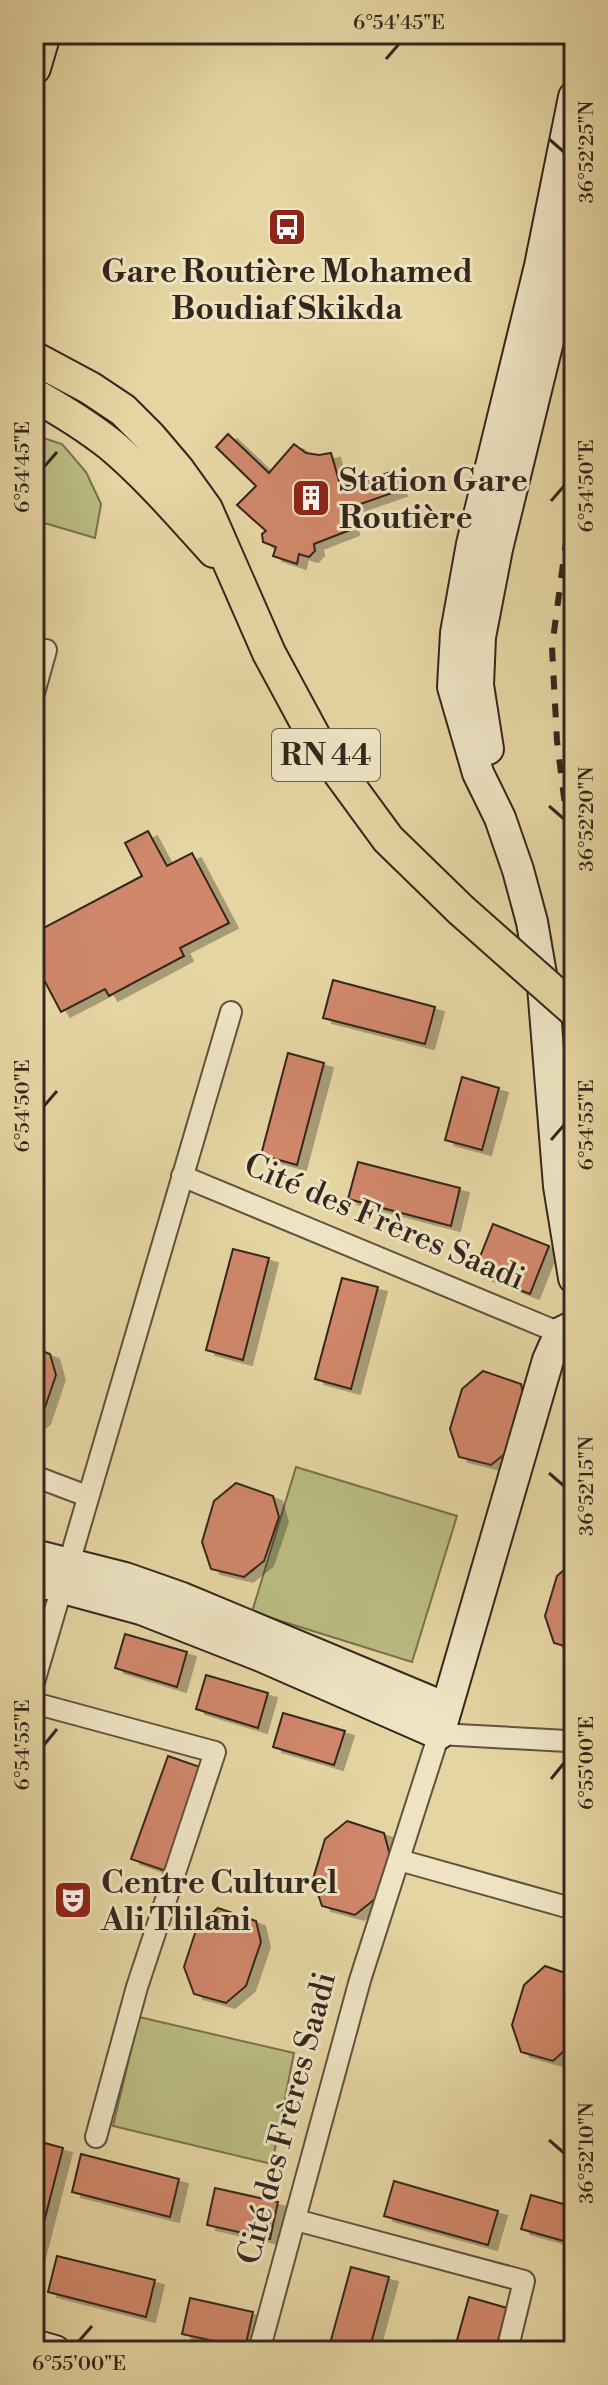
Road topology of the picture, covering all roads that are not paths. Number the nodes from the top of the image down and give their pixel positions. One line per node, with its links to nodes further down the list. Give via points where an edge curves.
1 (44, 34): 2 (main road)
2 (34, 68)
3 (574, 97): 10 (main road, via 540,266 472,544 454,646 453,687 478,773)
4 (574, 222): 10 (main road, via 480,637 478,685)
5 (34, 358): 7 (main road, via 101,395 150,437 206,509)
6 (34, 395): 7 (main road, via 112,446)
7 (232, 571): 11 (main road, RN 44, bridge, via 284,683 339,774 398,850)
8 (46, 650): 9 (street)
9 (34, 693)
10 (500, 818): 13 (main road, via 518,870 543,986)
11 (574, 1010)
12 (231, 1012): 14 (street)
13 (556, 1135): 15 (main road); 16 (main road, Cité des Frères Saadi)
14 (182, 1176): 17 (street, Cité des Frères Saadi); 19 (street)
15 (574, 1205)
16 (574, 1278)
17 (567, 1329): 24 (main road, Cité des Frères Saadi, via 548,1360)
18 (34, 1476): 19 (street)
19 (87, 1496): 21 (street)
20 (34, 1555): 21 (main road)
21 (54, 1577): 22 (street); 24 (main road, via 377,1705)
22 (34, 1682)
23 (34, 1703): 28 (street, via 215,1752 137,1987)
24 (442, 1721): 25 (street); 26 (street, Cité des Frères Saadi)
25 (567, 1741)
26 (399, 1860): 27 (street); 29 (street, Cité des Frères Saadi, via 360,1980)
27 (574, 1909)
28 (96, 2137)
29 (296, 2220): 32 (street, Cité des Frères Saadi); 33 (street, via 524,2281)
30 (34, 2345): 31 (main road)
31 (55, 2351)
32 (259, 2351)
33 (507, 2351)

